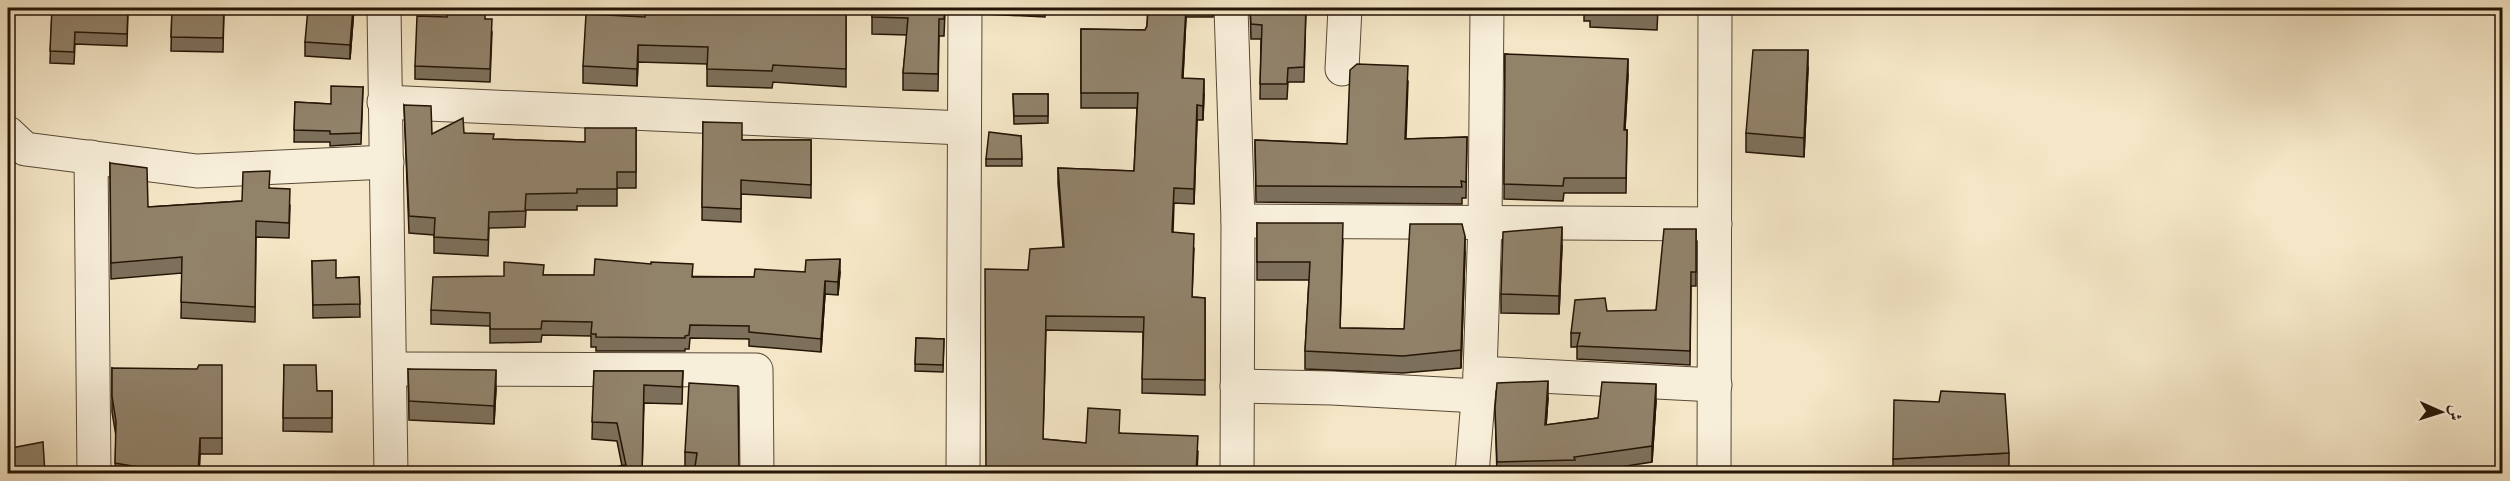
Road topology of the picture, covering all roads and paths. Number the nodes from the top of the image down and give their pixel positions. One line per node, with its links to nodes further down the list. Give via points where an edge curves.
1 (384, 8): 8 (street)
2 (965, 8): 9 (street)
3 (1231, 8): 13 (street)
4 (1345, 8): 7 (street)
5 (1487, 8): 14 (street)
6 (1715, 8): 15 (street)
7 (1342, 69)
8 (384, 102): 9 (street); 12 (street)
9 (963, 129): 23 (street)
10 (13, 144): 11 (street)
11 (91, 157): 12 (street, via 197,171); 21 (street)
12 (387, 162): 16 (street)
13 (1238, 221): 14 (street); 19 (street)
14 (1485, 222): 15 (street); 18 (street)
15 (1715, 224): 17 (street)
16 (390, 369): 20 (street); 22 (street, via 756,370)
17 (1715, 384): 18 (street); 26 (street)
18 (1479, 385): 19 (street); 25 (street)
19 (1237, 386): 24 (street)
20 (392, 473)
21 (94, 474)
22 (757, 474)
23 (963, 474)
24 (1237, 474)
25 (1472, 474)
26 (1714, 474)

